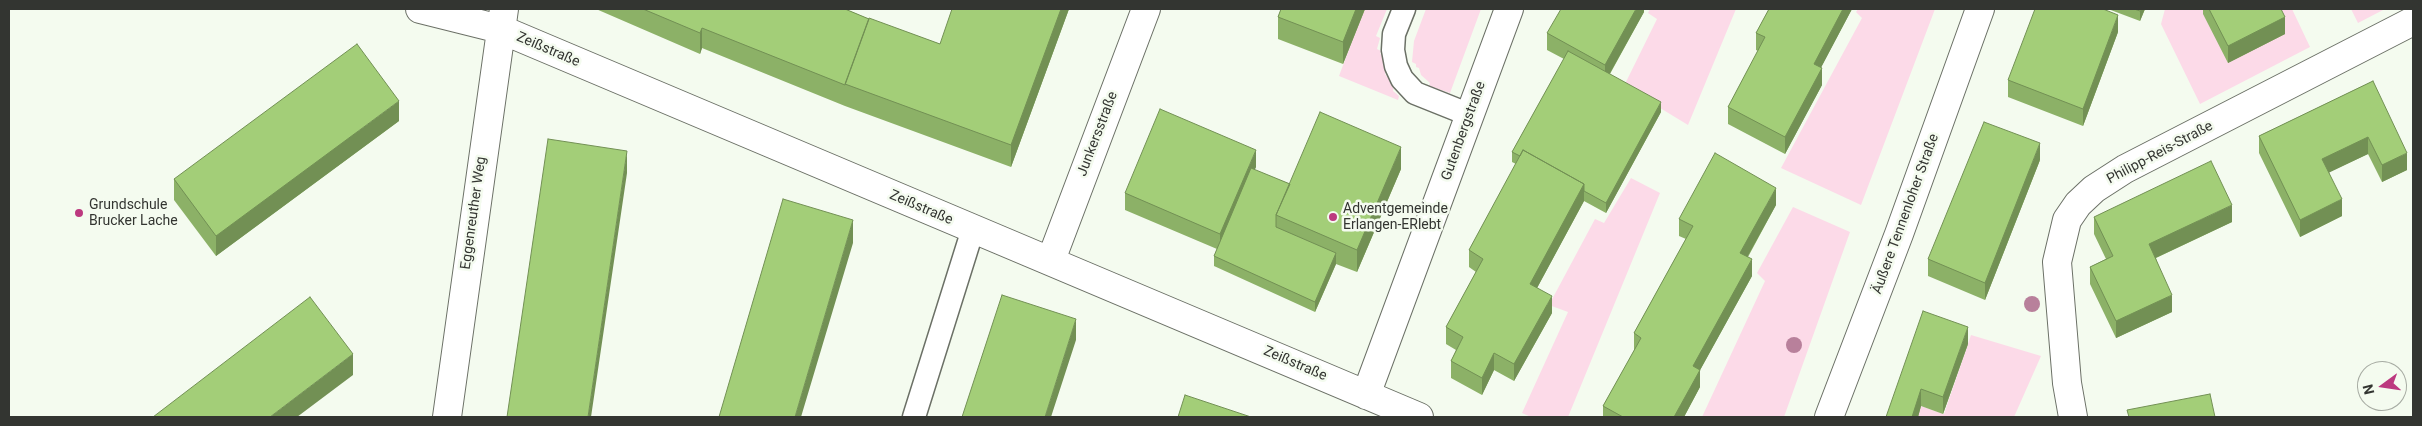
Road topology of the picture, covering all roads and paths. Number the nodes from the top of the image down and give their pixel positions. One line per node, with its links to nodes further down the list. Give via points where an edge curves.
1 (420, 9): 6 (street, Zeißstraße)
2 (1146, 9): 10 (street, Junkersstraße)
3 (1404, 9): 8 (lane, via 1394,34 1393,50 1402,79 1415,93)
4 (1509, 9): 8 (street, Gutenbergstraße)
5 (1980, 9): 15 (street, Äußere Tennenloher Straße)
6 (502, 19): 9 (street, Zeißstraße); 12 (street, Eggenreuther Weg)
7 (2413, 21): 16 (street, Philipp-Reis-Straße, via 2125,169 2078,204 2067,220 2057,262)
8 (1470, 115): 11 (street, Gutenbergstraße)
9 (973, 230): 10 (street, Zeißstraße); 13 (lane)
10 (1051, 260): 11 (street, Zeißstraße)
11 (1366, 395): 14 (street, Zeißstraße)
12 (447, 417)
13 (914, 417)
14 (1419, 417)
15 (1829, 417)
16 (2073, 417)

